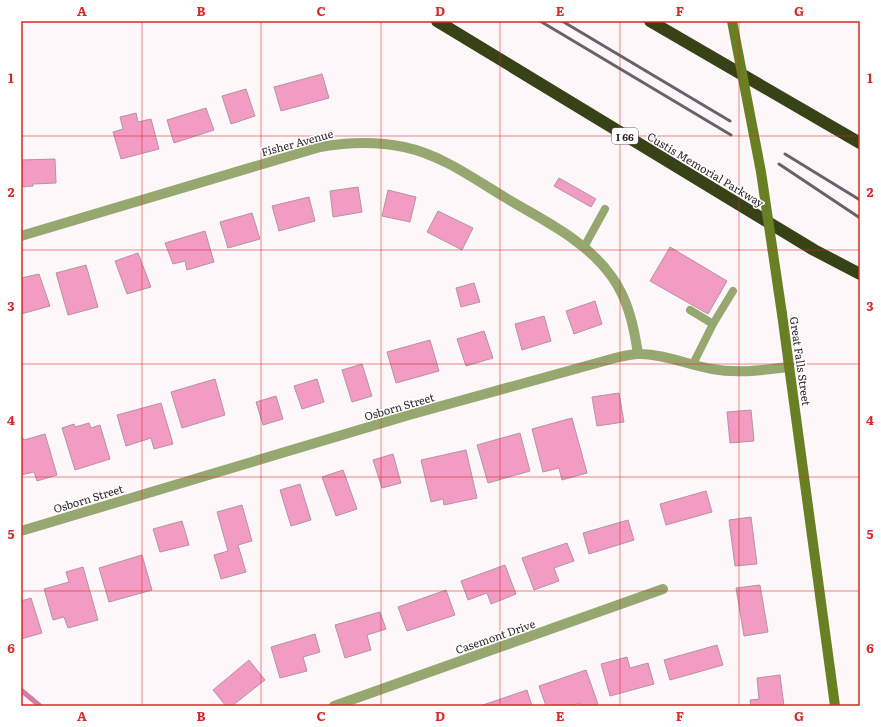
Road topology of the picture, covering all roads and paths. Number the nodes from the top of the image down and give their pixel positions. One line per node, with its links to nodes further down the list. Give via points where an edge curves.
1 (437, 21): 8 (highway, Custis Memorial Parkway / I 66)
2 (650, 21): 4 (highway)
3 (732, 21): 16 (main road, Great Falls Street, bridge, via 761,172)
4 (860, 143)
5 (605, 210): 7 (lane)
6 (21, 236): 7 (street, Fisher Avenue, via 320,147 363,142 404,147 443,161)
7 (584, 247): 14 (street, Fisher Avenue, via 601,262 621,292 634,327)
8 (814, 250): 9 (highway, Custis Memorial Parkway / I 66); 10 (highway)
9 (860, 274)
10 (860, 284)
11 (733, 291): 13 (lane)
12 (690, 310): 13 (lane)
13 (713, 324): 15 (lane)
14 (638, 354): 15 (street, Osborn Street); 17 (street, Osborn Street, via 615,358 409,415)
15 (693, 364): 16 (street, Osborn Street, via 732,371)
16 (789, 368): 20 (main road, Great Falls Street)
17 (21, 531)
18 (663, 589): 19 (street, Casemont Drive)
19 (334, 706)
20 (835, 706)

